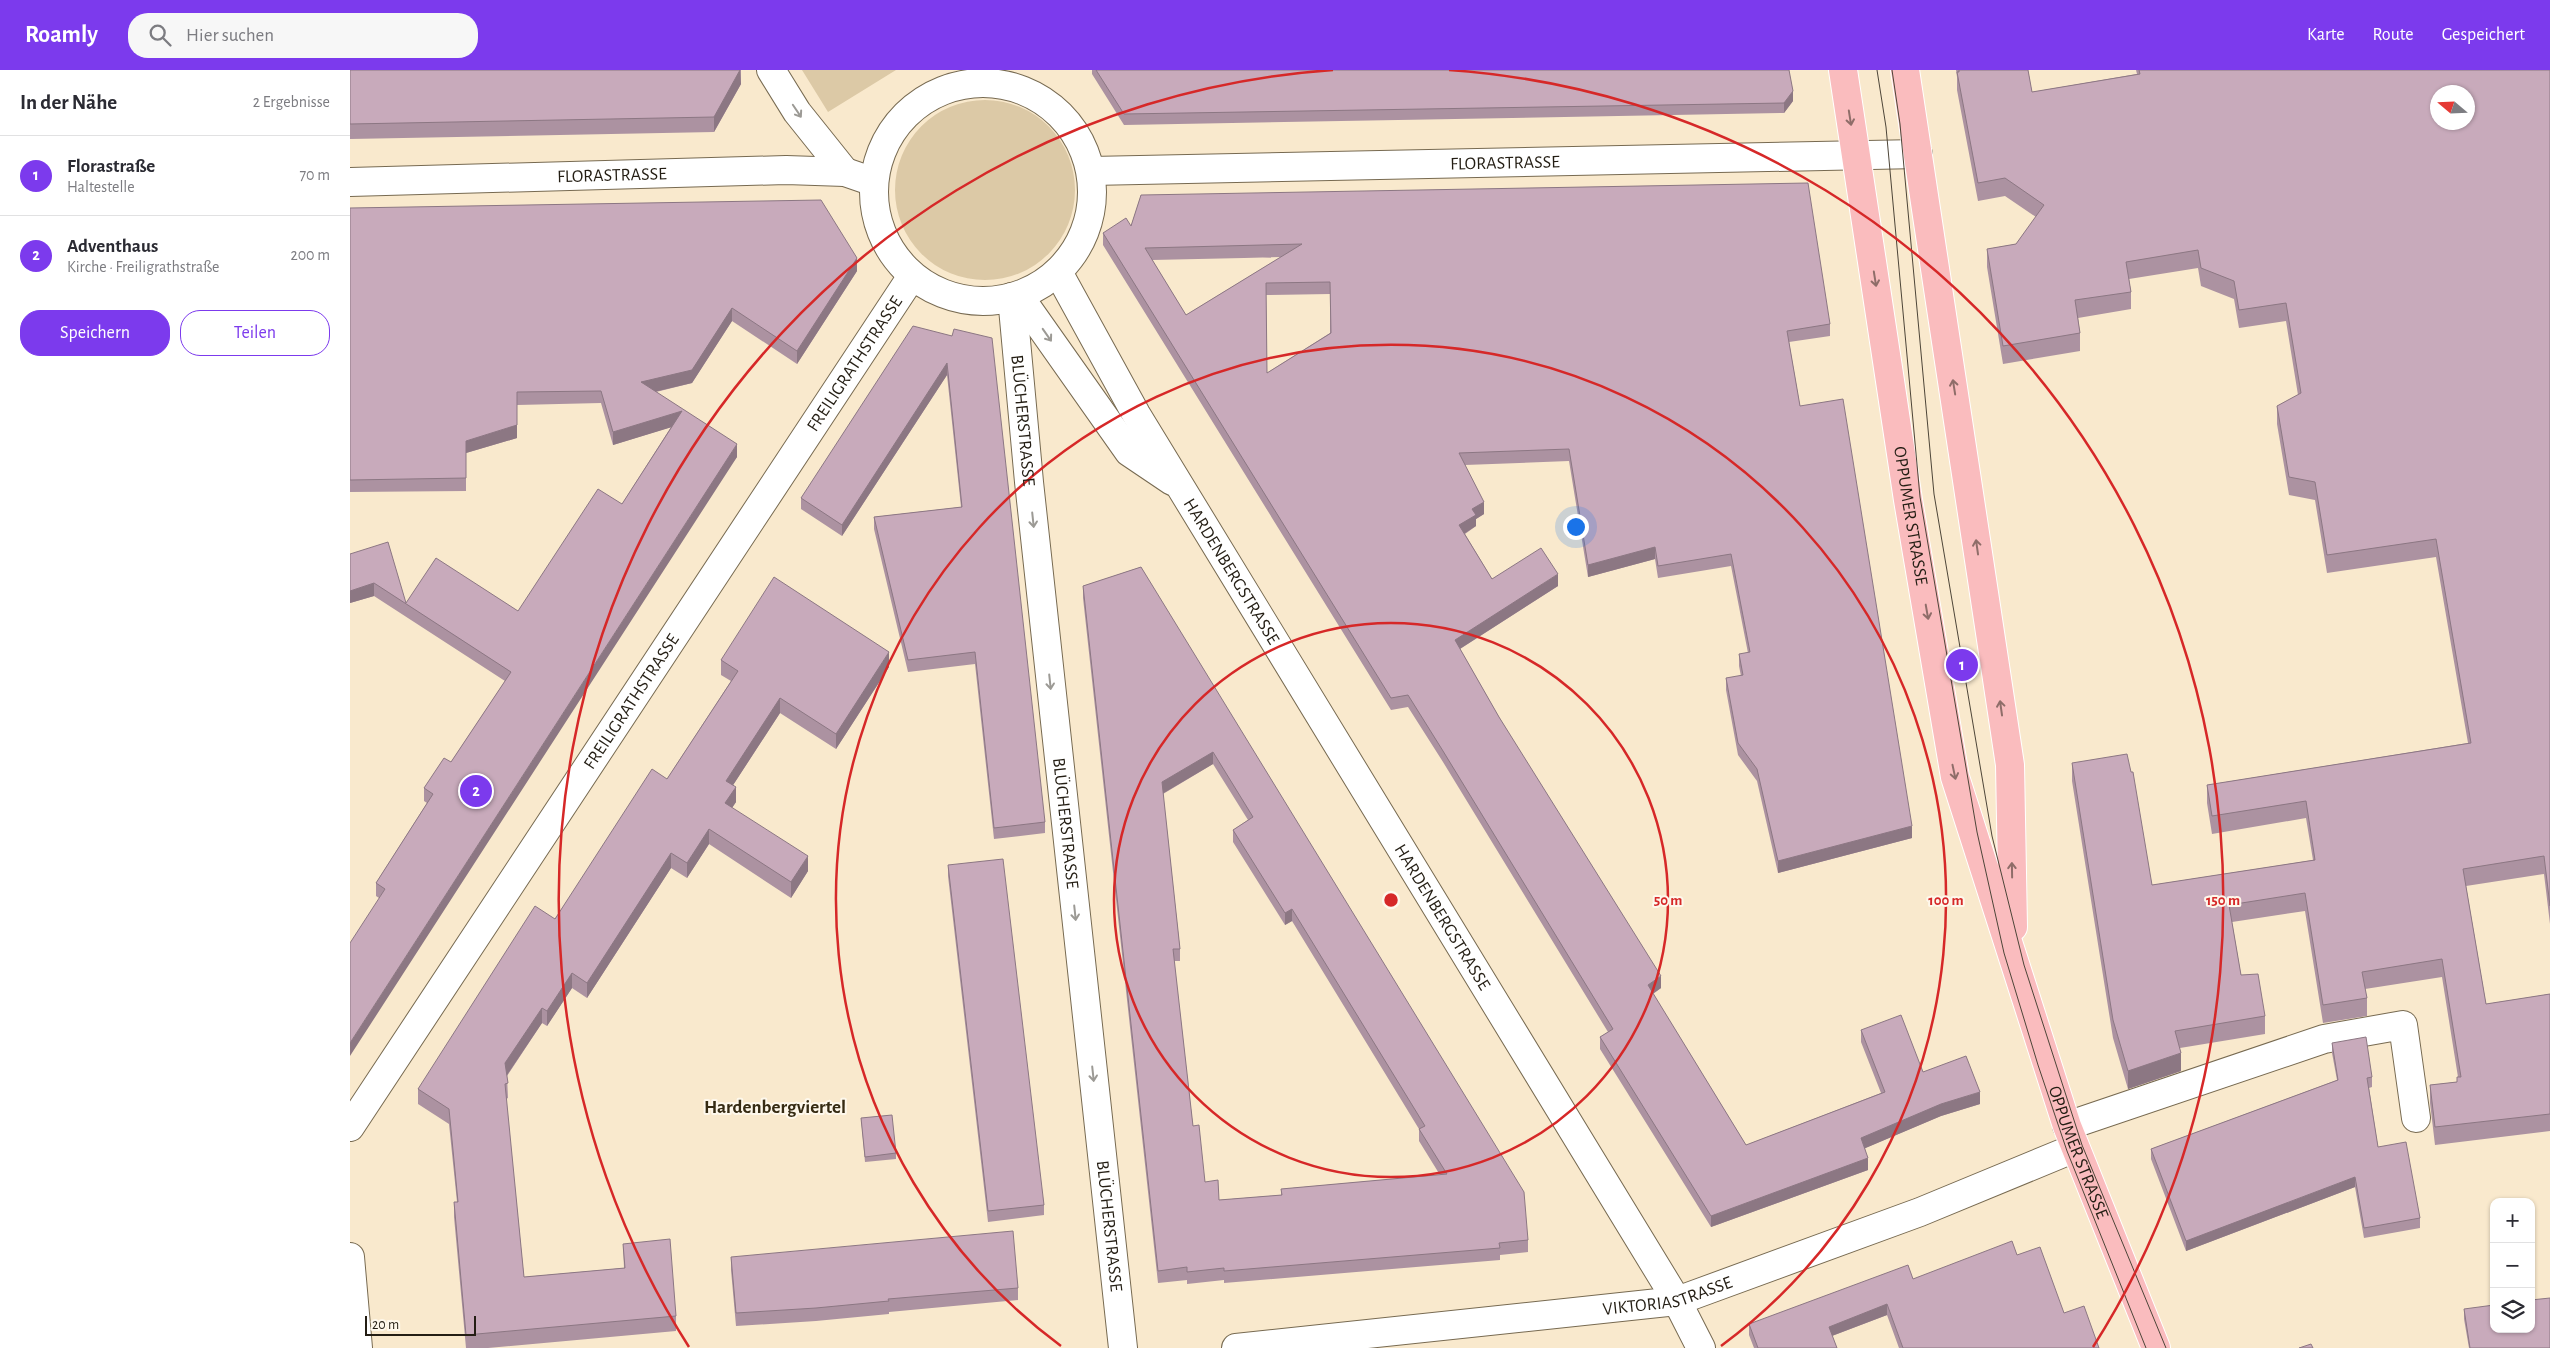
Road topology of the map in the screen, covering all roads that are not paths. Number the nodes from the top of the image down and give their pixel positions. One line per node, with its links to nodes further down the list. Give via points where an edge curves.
1 (770, 70): 9 (street, one-way to 9, via 820,144)
2 (1031, 70): 5 (street)
3 (1842, 70): 7 (main road, OPPUMER STRASSE, one-way to 7)
4 (1905, 70): 6 (main road, OPPUMER STRASSE)
5 (1038, 96): 8 (street, via 1062,116 1081,142); 11 (street, via 1003,83 966,83 932,94 903,116 883,146)
6 (1918, 154): 7 (street, FLORASTRASSE); 16 (main road, OPPUMER STRASSE, one-way to 6, via 2010,765)
7 (1856, 156): 8 (street, FLORASTRASSE); 16 (main road, OPPUMER STRASSE, one-way to 16, via 1904,473 1955,776)
8 (1091, 171): 12 (street, via 1092,199 1087,226 1075,250)
9 (845, 172): 10 (street, FLORASTRASSE, via 786,170); 11 (street, FLORASTRASSE)
10 (350, 182)
11 (874, 182): 13 (street, via 876,217 890,250)
12 (1058, 272): 14 (street, via 1040,286); 15 (street, HARDENBERGSTRASSE)
13 (912, 276): 14 (street, via 951,296 977,301); 18 (street, FREILIGRATHSTRASSE)
14 (1015, 296): 15 (street, HARDENBERGSTRASSE, one-way to 15, via 1129,452); 23 (street, BLÜCHERSTRASSE, one-way to 23, via 1030,492)
15 (1181, 488): 21 (street, HARDENBERGSTRASSE)
16 (2013, 954): 19 (main road, OPPUMER STRASSE)
17 (2416, 1118): 19 (street, VIKTORIASTRASSE, via 2403,1025 2324,1039)
18 (350, 1127)
19 (2071, 1137): 21 (street, VIKTORIASTRASSE, via 1920,1212); 26 (main road, OPPUMER STRASSE)
20 (350, 1257): 22 (street)
21 (1677, 1301): 24 (street, VIKTORIASTRASSE); 25 (street, HARDENBERGSTRASSE)
22 (358, 1348)
23 (1123, 1348)
24 (1236, 1348)
25 (1701, 1348)
26 (2156, 1348)

